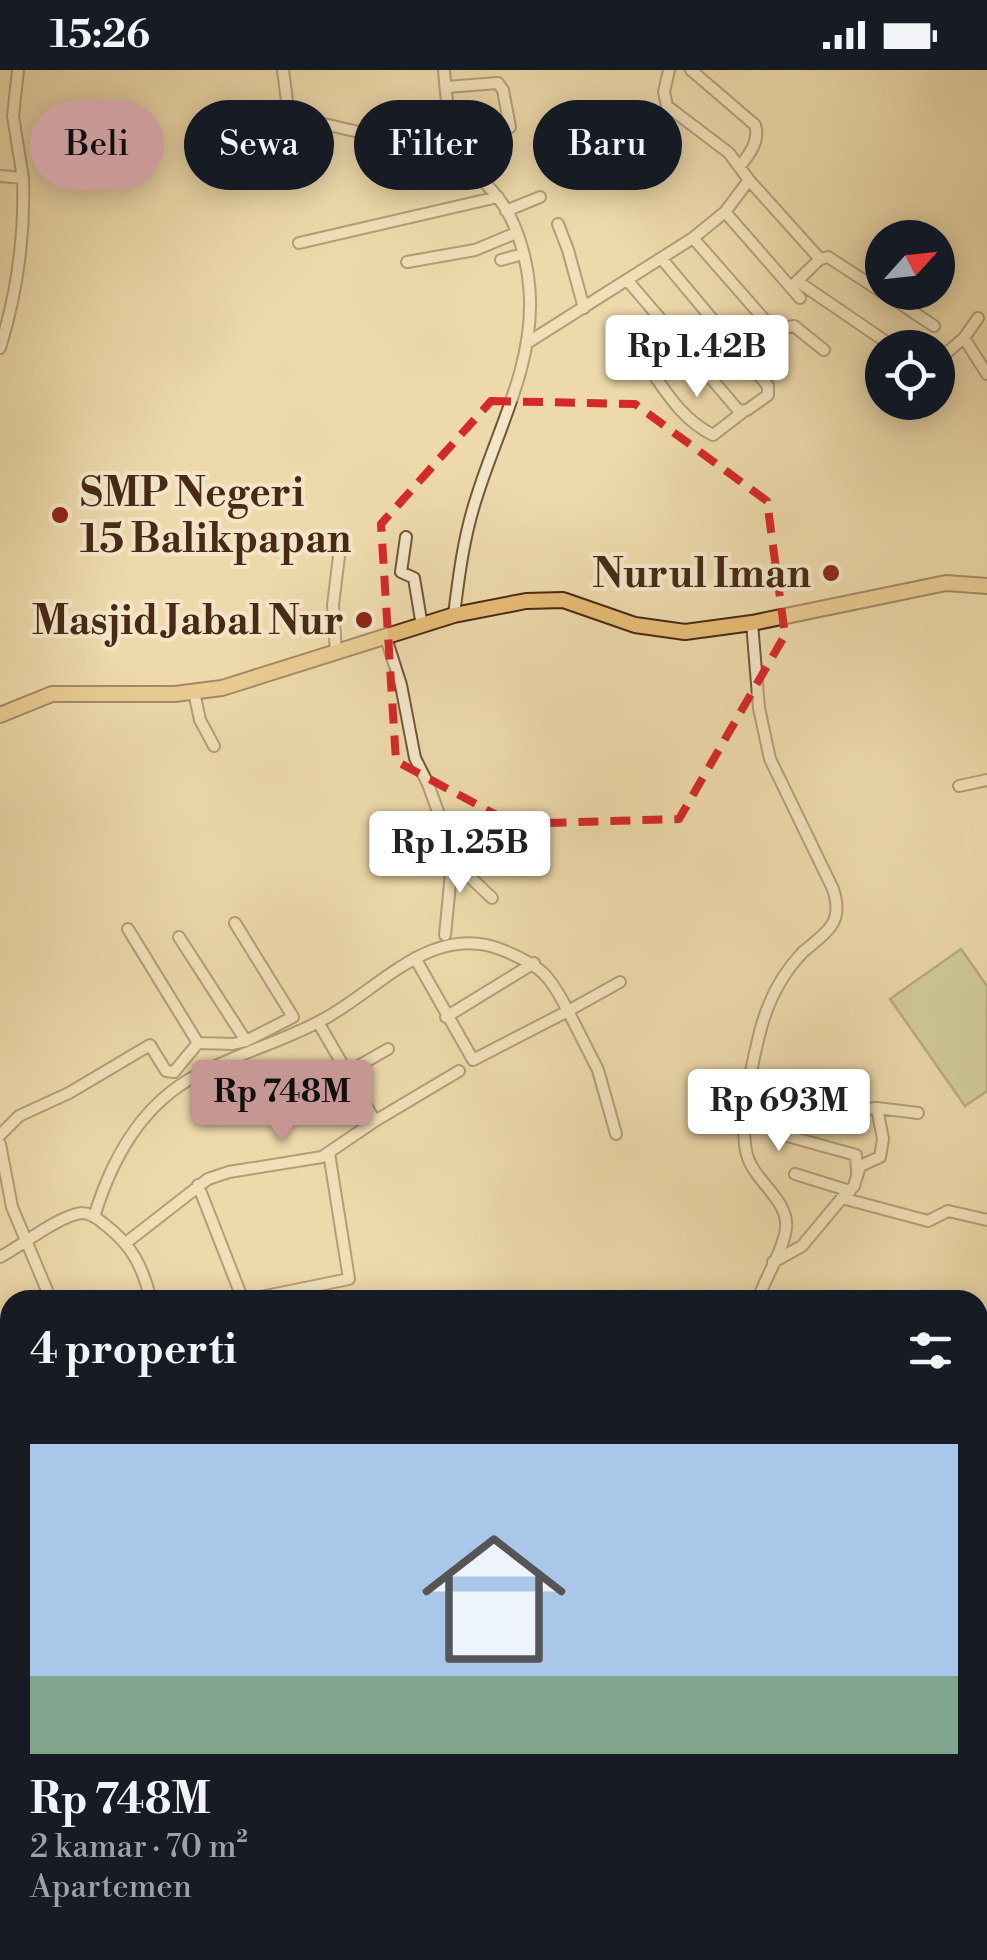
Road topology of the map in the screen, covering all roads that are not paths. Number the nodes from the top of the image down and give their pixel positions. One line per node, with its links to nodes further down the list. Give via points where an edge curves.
1 (18, 70): 12 (street, via 13,116)
2 (283, 70): 9 (street, via 290,116)
3 (444, 70): 6 (street)
4 (669, 70): 10 (street, via 667,106)
5 (691, 70): 10 (street, via 754,124 754,146)
6 (446, 86): 7 (street); 8 (street, via 498,83)
7 (448, 100)
8 (505, 100)
9 (354, 131)
10 (740, 166): 13 (street)
11 (0, 176): 12 (street)
12 (23, 178): 40 (street, via 23,239)
13 (748, 180): 18 (street); 25 (street)
14 (492, 190): 15 (street)
15 (498, 197): 17 (street); 22 (street)
16 (540, 197): 17 (street)
17 (506, 211): 20 (street)
18 (725, 212): 21 (street); 30 (street)
19 (558, 224): 32 (street)
20 (516, 233): 23 (street); 27 (street, via 474,250)
21 (694, 238): 24 (street); 41 (street, via 770,326 794,326)
22 (299, 243)
23 (524, 254): 26 (street); 38 (street)
24 (662, 259): 28 (street); 44 (street, via 768,386 768,394)
25 (820, 259): 29 (street, via 828,257); 30 (street)
26 (501, 260)
27 (407, 262)
28 (628, 281): 32 (street); 44 (street)
29 (865, 281)
30 (794, 284): 31 (street); 36 (street)
31 (800, 298)
32 (584, 308): 38 (street)
33 (910, 310): 35 (street)
34 (978, 318): 37 (street)
35 (934, 326)
36 (867, 330)
37 (964, 338): 39 (street); 42 (street)
38 (527, 343): 48 (street, via 464,540)
39 (955, 346)
40 (0, 348)
41 (824, 350)
42 (987, 374)
43 (656, 378): 44 (street, via 678,409 713,435)
44 (743, 412)
45 (406, 537): 50 (street, via 401,572 414,578)
46 (340, 548): 52 (street, via 332,605)
47 (987, 586): 49 (highway, via 946,584)
48 (454, 615): 49 (highway, via 551,599 670,632); 50 (highway)
49 (752, 623): 75 (street, via 770,758 837,904 830,928 793,964 772,998)
50 (422, 626): 51 (highway)
51 (386, 638): 52 (highway); 58 (street, via 415,758)
52 (336, 653): 53 (highway)
53 (194, 692): 54 (highway, via 52,694); 55 (street)
54 (0, 715)
55 (214, 746)
56 (987, 780): 57 (street)
57 (960, 786)
58 (453, 861): 59 (street); 62 (street)
59 (492, 898)
60 (235, 923): 70 (street, via 293,1017)
61 (128, 929): 71 (street)
62 (445, 935)
63 (180, 936): 70 (street)
64 (414, 958): 65 (street, via 472,942); 68 (street); 69 (street)
65 (534, 964): 67 (street, via 549,976); 68 (street)
66 (620, 982): 67 (street)
67 (568, 1012): 68 (street, via 476,1061); 80 (street, via 598,1070)
68 (446, 1016)
69 (318, 1022): 74 (street); 88 (street, via 193,1076 149,1112 117,1155)
70 (246, 1041): 71 (street)
71 (198, 1043): 81 (street, via 174,1072 150,1045 19,1116)
72 (388, 1049): 74 (street)
73 (459, 1071): 79 (street)
74 (346, 1074): 79 (street)
75 (750, 1092): 76 (street); 93 (street, via 746,1153 785,1216)
76 (783, 1097): 77 (street, via 842,1111); 84 (street, via 780,1134 856,1155)
77 (877, 1108): 78 (street); 84 (street, via 880,1158)
78 (918, 1113)
79 (375, 1120): 83 (street)
80 (616, 1134)
81 (0, 1135)
82 (0, 1144): 91 (street)
83 (329, 1153): 86 (street, via 229,1172); 97 (street, via 349,1278)
84 (857, 1172): 87 (street)
85 (796, 1174): 87 (street)
86 (198, 1185): 90 (street); 96 (street)
87 (846, 1195): 89 (street, via 928,1221 948,1210); 93 (street, via 802,1246)
88 (94, 1216): 90 (street); 91 (street, via 78,1214)
89 (987, 1220)
90 (127, 1242): 95 (street)
91 (26, 1243): 92 (street); 94 (street)
92 (0, 1257)
93 (772, 1262): 98 (street)
94 (47, 1290)
95 (148, 1290)
96 (241, 1290)
97 (292, 1290)
98 (762, 1290)

